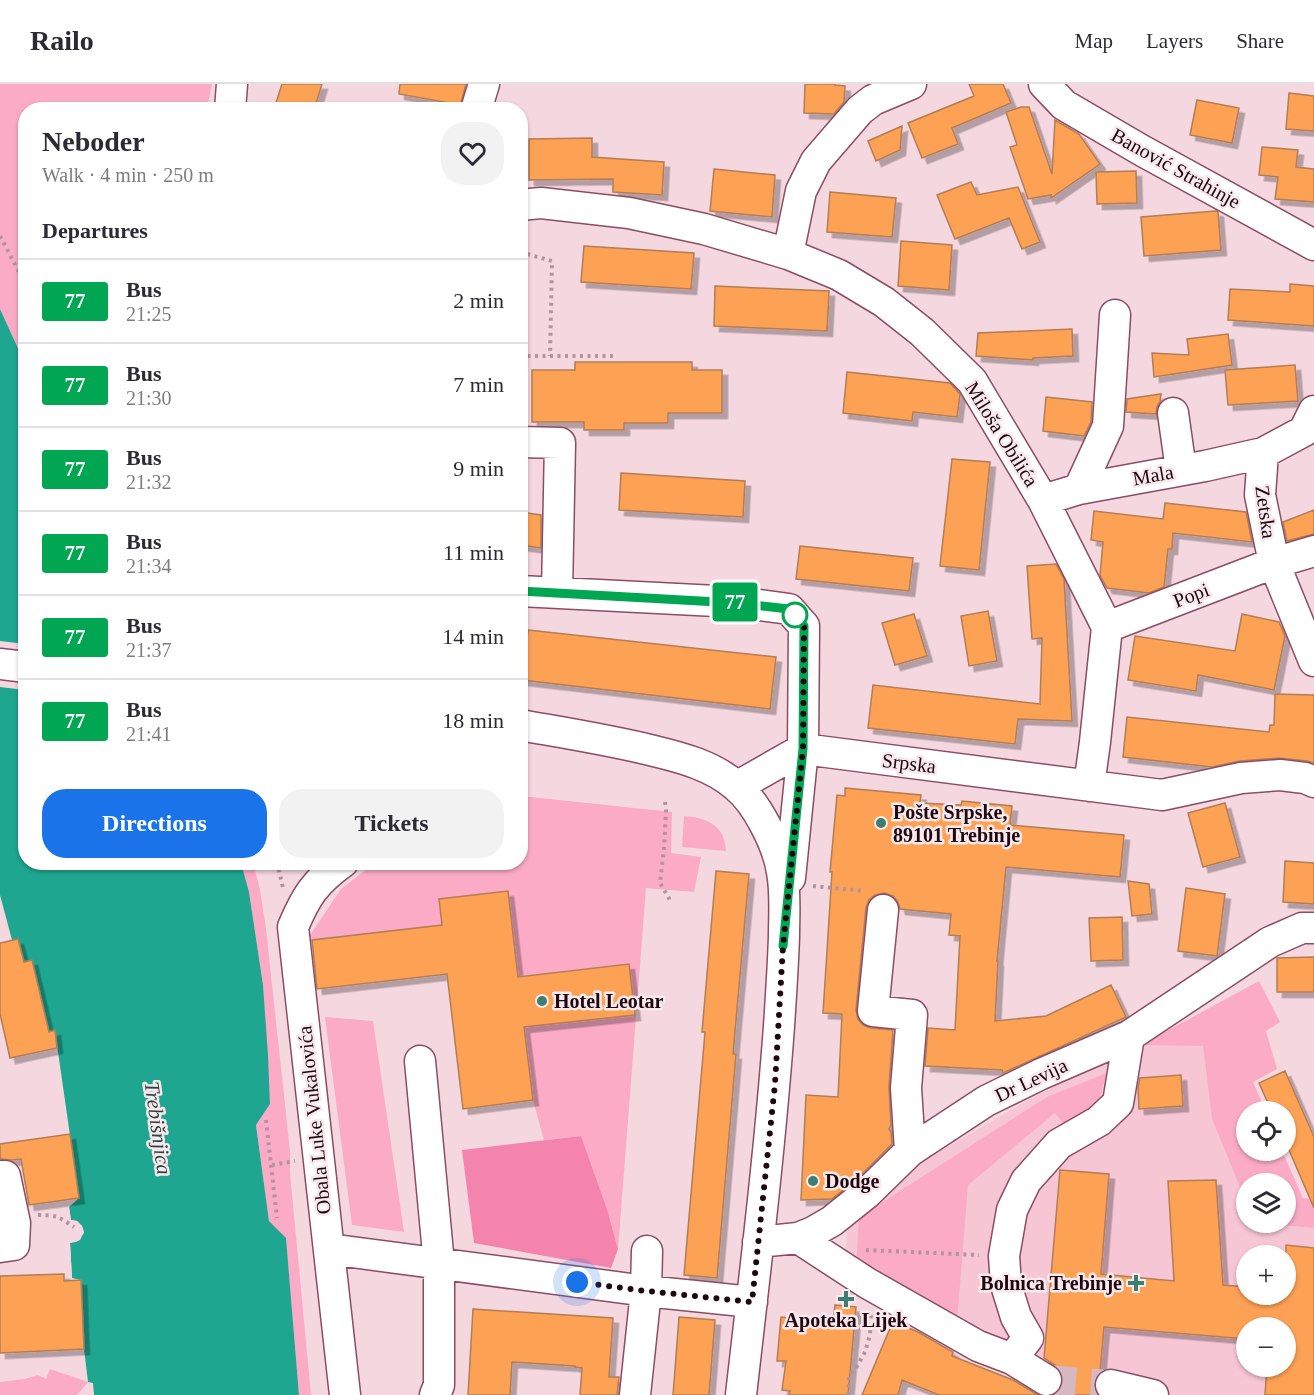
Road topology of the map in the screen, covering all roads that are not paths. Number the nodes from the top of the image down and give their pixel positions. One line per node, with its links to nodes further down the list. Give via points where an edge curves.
1 (232, 84): 6 (street)
2 (484, 84): 7 (street)
3 (911, 84): 5 (street)
4 (1044, 84): 9 (street, Banović Strahinje, via 1064,105)
5 (865, 92): 10 (street, via 860,110 816,161 801,191)
6 (231, 102)
7 (478, 102)
8 (528, 204): 10 (street, Miloša Obilića, via 629,213 704,229)
9 (1314, 245)
10 (788, 254): 18 (street, Miloša Obilića, via 839,275 884,302 922,332 972,381)
11 (1115, 315): 17 (street, via 1108,426)
12 (1314, 411): 15 (street, via 1304,431)
13 (1173, 413): 16 (street)
14 (528, 442): 22 (street, via 560,443)
15 (1263, 453): 16 (street, Mala); 20 (street, Zetska, via 1260,495)
16 (1180, 470): 17 (street, Mala)
17 (1079, 489): 18 (street, Mala)
18 (1044, 500): 23 (street, Miloša Obilića)
19 (1314, 551): 20 (street, Zetska)
20 (1274, 563): 23 (street, Popi); 24 (street)
21 (528, 591): 22 (street)
22 (557, 593): 28 (street, via 789,609 804,626)
23 (1107, 627): 31 (street)
24 (1314, 661)
25 (0, 664): 26 (street)
26 (18, 666)
27 (528, 726): 30 (street, via 686,759)
28 (803, 749): 30 (street); 31 (street, Srpska); 35 (street)
29 (1314, 782): 31 (street, Srpska, via 1280,774 1162,795)
30 (738, 786): 35 (street, via 764,823 779,856 784,888)
31 (1089, 786)
32 (332, 870): 43 (street, Obala Luke Vukalovića, via 311,890 293,927)
33 (883, 910): 38 (street, via 873,1011 912,1015 906,1088)
34 (1314, 928): 36 (street, Dr Levija, via 1302,928 1269,942)
35 (783, 946): 41 (street, via 775,1084)
36 (1129, 1036): 38 (street, Dr Levija, via 986,1101); 48 (street, via 1118,1103 1099,1121 1059,1143 1026,1181 1012,1210 1004,1256 1006,1286 1028,1338)
37 (420, 1061): 45 (street)
38 (910, 1151): 40 (street, Dr Levija, via 832,1221)
39 (0, 1176): 42 (street, via 5,1176 15,1223 14,1245)
40 (798, 1238): 41 (street, Dr Levija); 48 (street, via 867,1283 978,1346)
41 (758, 1242): 47 (street)
42 (0, 1247)
43 (329, 1249): 45 (street); 51 (street, Obala Luke Vukalovića)
44 (647, 1251): 46 (street)
45 (440, 1264): 46 (street); 52 (street, via 439,1385)
46 (646, 1291): 47 (street); 53 (street)
47 (752, 1302): 54 (street)
48 (1012, 1359): 49 (street)
49 (1046, 1380)
50 (1112, 1385): 55 (street)
51 (345, 1395)
52 (435, 1395)
53 (635, 1395)
54 (741, 1395)
55 (1153, 1395)

